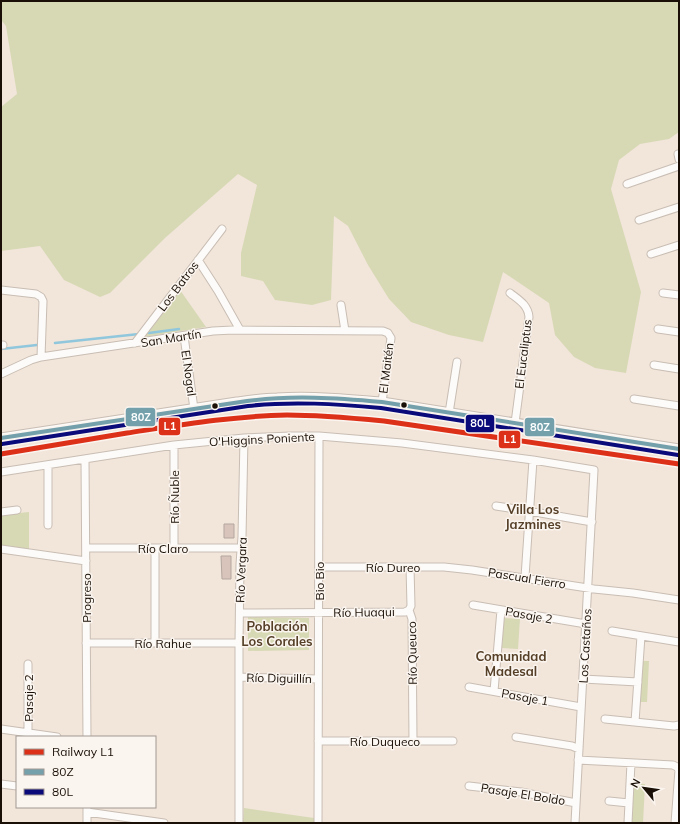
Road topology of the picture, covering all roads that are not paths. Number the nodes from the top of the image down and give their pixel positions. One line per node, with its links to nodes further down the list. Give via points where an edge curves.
1 (679, 166): 2 (street)
2 (627, 184)
3 (679, 207): 4 (street)
4 (639, 220)
5 (222, 229): 8 (street, Los Batros)
6 (679, 244): 7 (street)
7 (651, 254)
8 (198, 260): 15 (street); 20 (street, Los Batros)
9 (1, 290): 21 (street, via 41,296)
10 (510, 293): 31 (street, El Eucaliptus, via 526,307 529,317)
11 (664, 293): 12 (street)
12 (679, 295)
13 (341, 305): 16 (street)
14 (658, 329): 17 (street)
15 (240, 330): 16 (street, San Martín); 19 (street, San Martín)
16 (345, 331): 18 (street, San Martín, via 383,331)
17 (679, 332)
18 (389, 334): 27 (street, El Maitén)
19 (184, 336): 20 (street, San Martín); 29 (street, El Nogal)
20 (135, 343): 21 (street, San Martín)
21 (41, 357): 25 (street, San Martín)
22 (457, 362): 30 (street)
23 (654, 365): 24 (street)
24 (679, 369)
25 (1, 374)
26 (634, 399): 28 (street)
27 (382, 402): 29 (street, via 341,398 277,398); 30 (street)
28 (679, 406)
29 (194, 409): 33 (street)
30 (448, 413): 31 (street)
31 (515, 423): 36 (street)
32 (319, 436): 34 (street, O'Higgins Poniente); 38 (street, O'Higgins Poniente, via 402,443); 54 (street, Bio Bio)
33 (1, 438)
34 (244, 438): 35 (street, O'Higgins Poniente); 51 (street, Río Vergara)
35 (174, 446): 37 (street, O'Higgins Poniente); 50 (street, Río Ñuble)
36 (679, 449)
37 (85, 460): 39 (street, O'Higgins Poniente); 48 (street, Progreso)
38 (533, 460): 40 (street, O'Higgins Poniente); 44 (street)
39 (48, 465): 41 (street, O'Higgins Poniente); 47 (street)
40 (594, 470): 46 (street, Los Castaños)
41 (1, 472)
42 (496, 506): 44 (street)
43 (17, 510): 45 (street)
44 (529, 511): 46 (street); 57 (street)
45 (1, 512)
46 (592, 522): 58 (street, Los Castaños)
47 (48, 525)
48 (86, 548): 49 (street, Río Claro); 53 (street, Progreso)
49 (155, 548): 50 (street, Río Claro); 70 (street)
50 (174, 548): 51 (street, Río Claro)
51 (241, 548): 63 (street, Río Vergara)
52 (1, 549): 53 (street)
53 (86, 561): 69 (street, Progreso)
54 (319, 567): 55 (street, Río Dureo); 64 (street, Bio Bio)
55 (410, 567): 56 (street, Río Dureo); 61 (street, Río Queuco)
56 (467, 569): 57 (street, Pascual Fierro)
57 (525, 577): 58 (street, Pascual Fierro)
58 (588, 588): 59 (street, Pascual Fierro); 65 (street, Los Castaños)
59 (679, 600)
60 (473, 605): 62 (street, Pasaje 2)
61 (409, 610): 64 (street, Río Huaqui); 89 (street, Río Queuco, via 412,619)
62 (501, 610): 65 (street, Pasaje 2); 78 (street)
63 (240, 613): 64 (street, Río Huaqui); 71 (street, Río Vergara)
64 (318, 613): 74 (street, Bio Bio)
65 (586, 624): 75 (street, Los Castaños)
66 (612, 632): 67 (street)
67 (641, 636): 68 (street); 76 (street)
68 (679, 642)
69 (86, 643): 70 (street, Río Rahue); 86 (street, Progreso)
70 (154, 643): 71 (street, Río Rahue)
71 (239, 643): 73 (street, Río Vergara)
72 (28, 664): 84 (street, Pasaje 2)
73 (239, 677): 74 (street, Río Diguillín); 104 (street, Río Vergara)
74 (318, 679): 88 (street, Bio Bio)
75 (583, 679): 76 (street); 79 (street, Los Castaños)
76 (638, 682): 81 (street)
77 (469, 687): 78 (street, Pasaje 1)
78 (494, 691): 79 (street, Pasaje 1)
79 (581, 707): 91 (street, Los Castaños)
80 (605, 719): 81 (street)
81 (635, 722): 82 (street)
82 (679, 725)
83 (1, 729): 84 (street)
84 (28, 733): 85 (street)
85 (50, 736)
86 (87, 736)
87 (516, 737): 91 (street)
88 (318, 741): 89 (street, Río Duqueco); 105 (street, Bio Bio)
89 (413, 741): 90 (street, Río Duqueco)
90 (452, 741)
91 (579, 749): 92 (street, Los Castaños)
92 (578, 760): 93 (street); 98 (street, Los Castaños)
93 (631, 763): 99 (street); 108 (street, via 677,766 679,770)
94 (1, 784): 95 (street)
95 (16, 786)
96 (470, 786): 98 (street, Pasaje El Boldo)
97 (609, 801): 99 (street)
98 (576, 803): 106 (street, Los Castaños)
99 (629, 803): 107 (street)
100 (87, 809): 101 (street); 102 (street)
101 (145, 822): 103 (street)
102 (87, 823)
103 (164, 823)
104 (239, 823)
105 (318, 823)
106 (575, 823)
107 (628, 823)
108 (675, 823)

